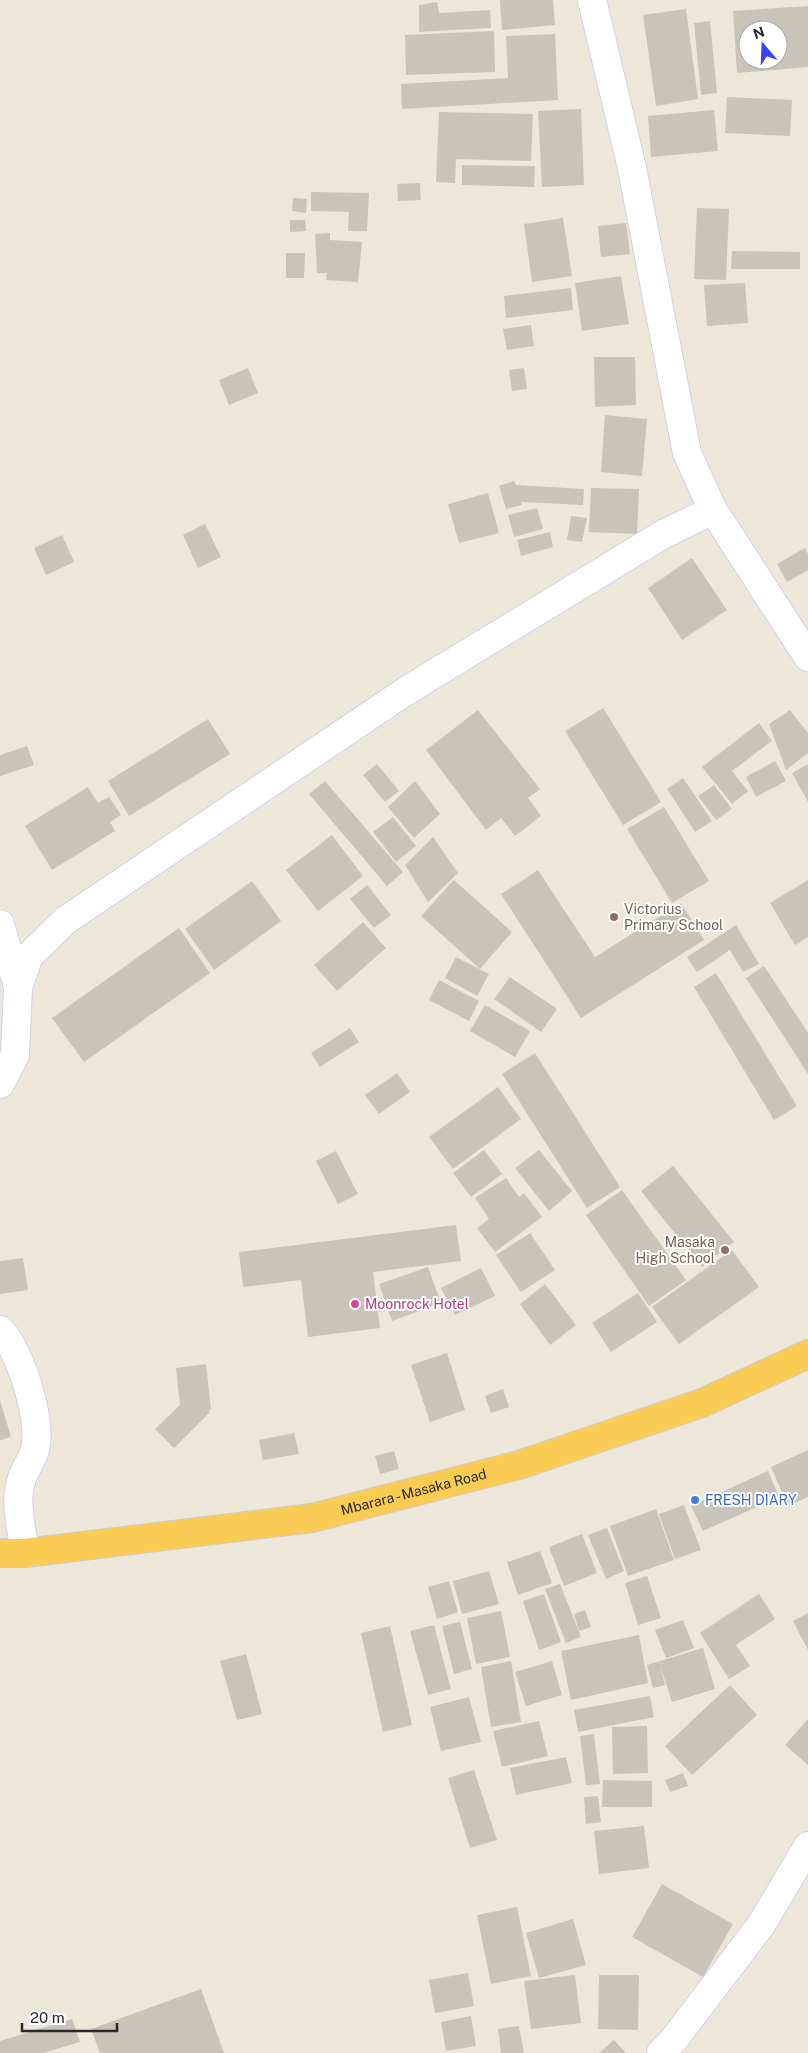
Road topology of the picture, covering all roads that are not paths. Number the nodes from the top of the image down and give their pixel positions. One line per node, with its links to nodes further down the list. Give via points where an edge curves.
1 (592, 0): 2 (street, via 632,168 687,453)
2 (713, 510): 3 (street); 5 (street, via 662,535 406,691 66,920 29,956)
3 (808, 657)
4 (0, 924): 5 (street)
5 (18, 987): 6 (street, via 15,1055)
6 (0, 1084)
7 (0, 1330): 9 (street, via 18,1361 35,1416 37,1435 34,1453 22,1472)
8 (808, 1354): 9 (highway, Mbarara - Masaka Road, via 702,1404 528,1462 312,1518)
9 (12, 1553)
10 (808, 1846): 11 (street, via 761,1925 676,2038)
11 (661, 2053)

